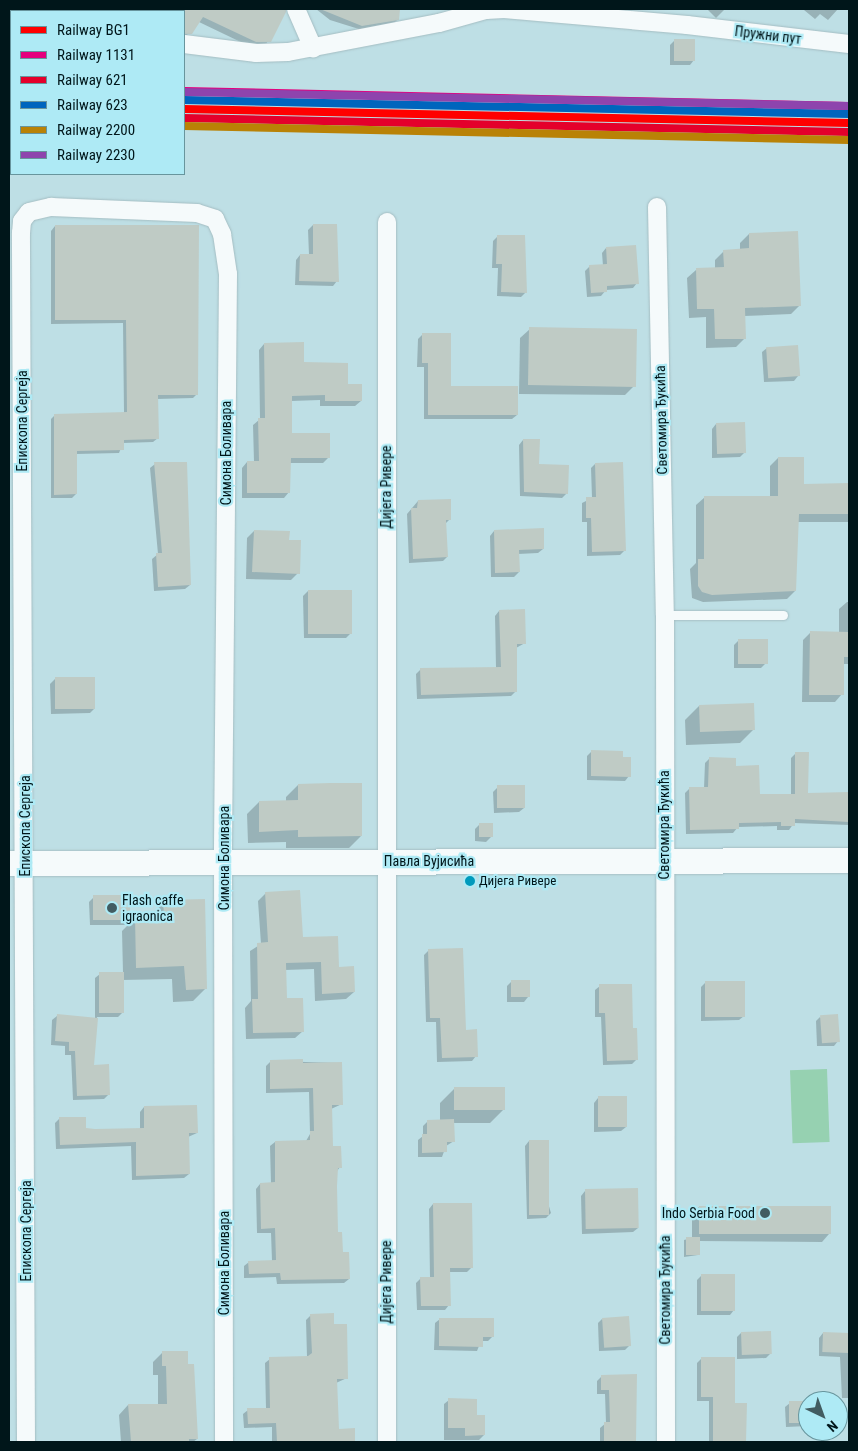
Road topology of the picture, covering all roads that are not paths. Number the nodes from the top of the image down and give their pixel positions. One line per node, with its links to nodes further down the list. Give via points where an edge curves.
1 (296, 9): 6 (street)
2 (486, 9): 3 (street, Пружни пут); 6 (street, Пружни пут, via 439,23)
3 (691, 17): 5 (street, Пружни пут)
4 (185, 44): 6 (street, Пружни пут, via 256,53)
5 (849, 44)
6 (313, 48)
7 (657, 207): 10 (street, Светомира Ђукића)
8 (30, 212): 13 (street, Симона Боливара, via 51,206 208,216 220,225 228,274); 16 (street, Епископа Сергеја, via 22,221 20,233)
9 (387, 222): 14 (street, Дијега Ривере)
10 (665, 615): 11 (lane); 15 (street, Светомира Ђукића)
11 (783, 615)
12 (849, 860): 15 (street, Павла Вујисића)
13 (223, 861): 14 (street, Павла Вујисића); 16 (street, Павла Вујисића); 18 (street, Симона Боливара)
14 (384, 861): 15 (street, Павла Вујисића); 19 (street, Дијега Ривере)
15 (663, 862): 20 (street, Светомира Ђукића)
16 (17, 863): 17 (street, Епископа Сергеја)
17 (26, 1442)
18 (224, 1442)
19 (387, 1442)
20 (666, 1442)

